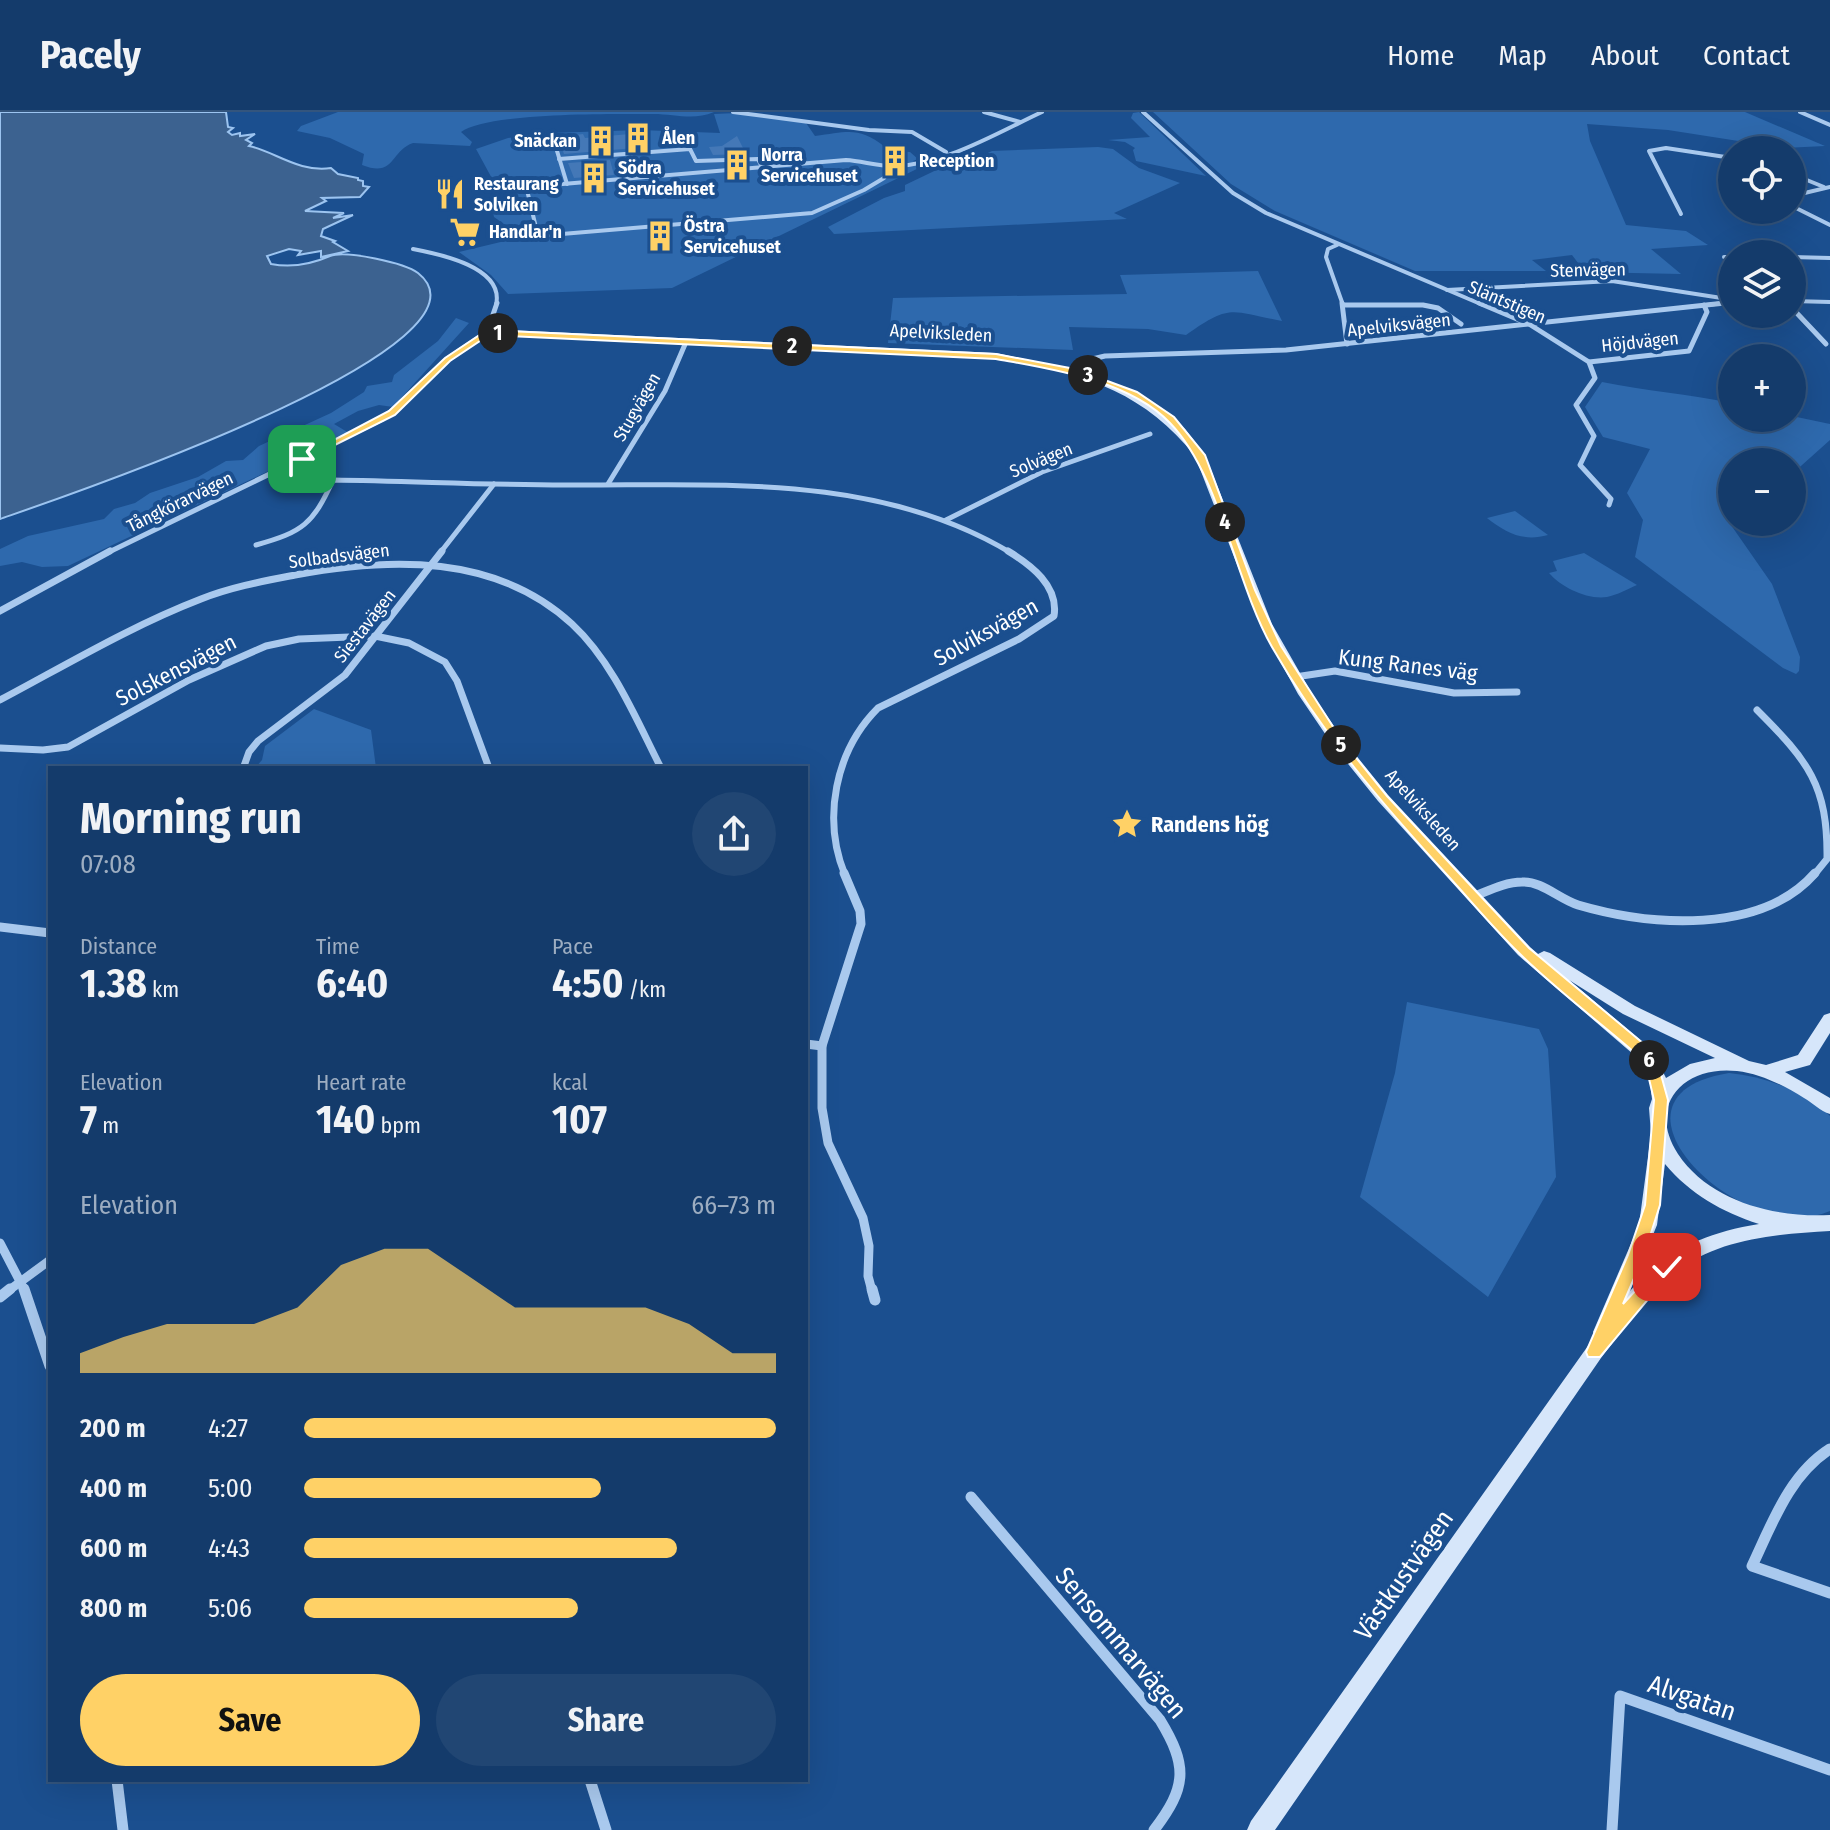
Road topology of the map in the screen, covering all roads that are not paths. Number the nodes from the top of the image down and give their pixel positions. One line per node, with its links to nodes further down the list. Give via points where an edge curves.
1 (723, 112): 2 (street)
2 (732, 112): 12 (street, via 912,132)
3 (984, 112): 7 (street)
4 (1042, 112): 7 (street)
5 (1143, 112): 24 (street, Släntstigen, via 1240,198)
6 (1800, 112): 8 (street)
7 (1020, 122): 12 (street)
8 (1830, 125)
9 (682, 133): 11 (street)
10 (554, 141): 14 (street)
11 (690, 149): 14 (street); 16 (street, via 696,161 758,159)
12 (947, 152): 15 (street)
13 (1718, 156): 22 (street, via 1666,148 1649,151)
14 (559, 159): 18 (street)
15 (893, 166): 16 (street, via 855,160); 18 (street, via 864,190 801,215 538,236 527,190)
16 (762, 167): 18 (street)
17 (1806, 179): 19 (street)
18 (567, 184)
19 (1827, 187): 20 (street)
20 (1806, 192)
21 (1806, 213): 23 (street)
22 (1681, 214)
23 (1830, 225)
24 (1337, 245): 28 (street, Släntstigen); 33 (street, via 1326,257)
25 (413, 249): 38 (street, via 456,258 488,278 498,300)
26 (1806, 257): 27 (street)
27 (1830, 258)
28 (1443, 290): 29 (street, Stenvägen, via 1612,281); 37 (street, Släntstigen)
29 (1718, 299)
30 (1806, 301): 31 (street)
31 (1830, 302)
32 (1718, 303): 34 (street, Apelviksvägen)
33 (1343, 305): 36 (street, via 1431,307); 40 (street)
34 (1704, 305): 37 (street, Apelviksvägen); 42 (street, Höjdvägen, via 1707,312 1689,351)
35 (1806, 322): 41 (street)
36 (1461, 324)
37 (1529, 324): 40 (street, Apelviksvägen); 42 (street, Släntstigen)
38 (487, 332): 39 (street, Apelviksleden); 51 (street, Tångkörarvägen, via 447,359 383,419 118,547)
39 (686, 342): 43 (street, Apelviksleden, via 971,354); 46 (street, Stugvägen, via 665,391)
40 (1347, 344): 43 (street, Apelviksvägen, via 1105,356)
41 (1826, 344)
42 (1589, 362): 47 (street, via 1595,378 1576,405 1594,436 1580,465 1611,499)
43 (1072, 370): 53 (street, Apelviksleden, via 1134,394 1186,434 1207,468 1250,590)
44 (1150, 434): 48 (street, Solvägen, via 1042,472)
45 (494, 484): 46 (street, Solviksvägen); 49 (street, Solviksvägen, via 333,480 309,526); 50 (street, Siestavägen)
46 (608, 484): 48 (street, Solviksvägen, via 812,491 887,503)
47 (1609, 505)
48 (946, 520): 67 (street, Solviksvägen, via 1035,569 1054,596 1057,611 1027,635 878,708 860,726 842,764 833,813 837,855 861,924)
49 (256, 545)
50 (431, 563): 52 (street, Siestavägen); 55 (street, Solbadsvägen, via 346,566 202,599); 60 (street, Solbadsvägen, via 511,584 570,622 600,660)
51 (0, 611)
52 (375, 636): 57 (street, Solskensvägen, via 266,646 189,680 68,747); 58 (street, Siestavägen, via 338,682 258,741); 59 (street, Solskensvägen, via 409,643 445,662)
53 (1295, 677): 54 (street, Kung Ranes väg, via 1335,671 1454,693); 61 (street, Apelviksleden, via 1383,798)
54 (1517, 692)
55 (0, 700)
56 (1757, 710): 61 (street, via 1800,758 1825,807 1827,859 1802,887 1741,914 1680,920 1576,905 1529,882)
57 (0, 748)
58 (244, 766)
59 (488, 766)
60 (660, 766)
61 (1475, 896): 62 (street, Apelviksleden)
62 (1488, 910): 68 (street, Apelviksleden, via 1603,995); 69 (street, Apelviksleden, via 1524,951 1646,1055 1657,1074)
63 (0, 927): 64 (street)
64 (48, 933)
65 (1830, 1019): 68 (street, via 1804,1060)
66 (808, 1044): 67 (street)
67 (822, 1046): 79 (street, Solviksvägen, via 828,1143 863,1218)
68 (1759, 1070): 69 (street, via 1698,1069 1671,1083); 70 (street, Apelviksleden, via 1806,1089)
69 (1661, 1100): 71 (street, Apelviksleden)
70 (1830, 1107)
71 (1660, 1131): 73 (street, via 1679,1165 1715,1197 1761,1219); 80 (street, Västkustvägen, via 1648,1225)
72 (1830, 1223): 73 (street)
73 (1804, 1226): 74 (street, Västkustvägen); 80 (street, Västkustvägen, via 1733,1237 1678,1259 1645,1288)
74 (1830, 1230)
75 (0, 1243): 77 (street)
76 (48, 1261): 77 (street)
77 (21, 1280): 78 (street); 81 (street)
78 (0, 1297)
79 (875, 1300)
80 (1594, 1352): 91 (street, Västkustvägen)
81 (48, 1356)
82 (1830, 1449): 84 (street, via 1797,1480 1752,1566)
83 (971, 1497): 90 (street, Sensommarvägen, via 1177,1746 1183,1765 1181,1787)
84 (1830, 1593)
85 (1830, 1770): 92 (street, Alvgatan, via 1620,1696)
86 (117, 1782): 88 (street)
87 (591, 1782): 89 (street)
88 (123, 1830)
89 (606, 1830)
90 (1154, 1830)
91 (1260, 1830)
92 (1612, 1830)

